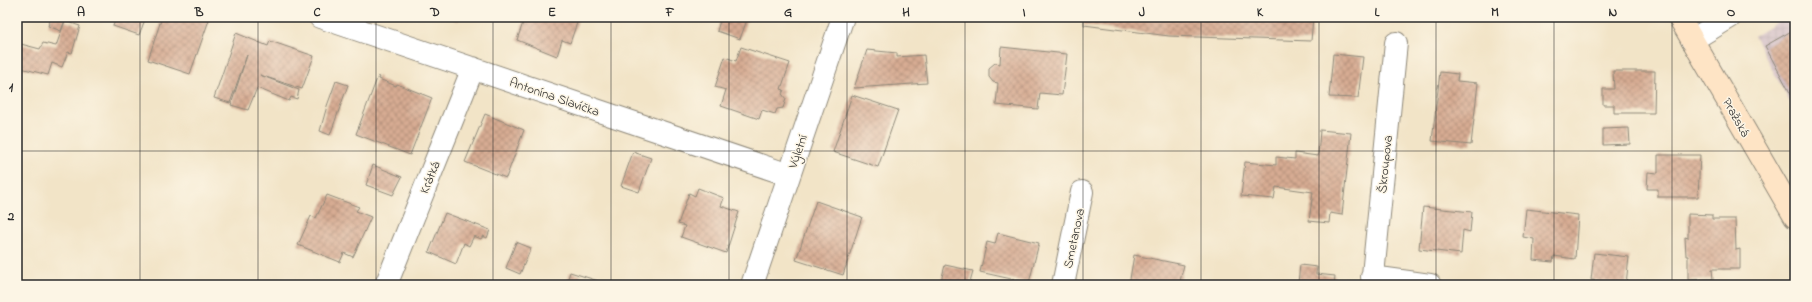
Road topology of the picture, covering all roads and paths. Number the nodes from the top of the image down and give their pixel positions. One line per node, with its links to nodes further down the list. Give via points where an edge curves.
1 (320, 17): 7 (street, Antonína Slavíčka)
2 (843, 17): 8 (street, Výletní)
3 (1679, 17): 5 (main road, Pražská)
4 (1730, 17): 5 (street)
5 (1692, 40): 10 (main road, Pražská)
6 (1396, 43): 11 (street, Škroupova)
7 (473, 68): 8 (street, Antonína Slavíčka); 12 (street, Krátká)
8 (789, 175): 13 (street, Výletní)
9 (1082, 192): 14 (street, Smetanova)
10 (1795, 217)
11 (1372, 281): 15 (street)
12 (386, 285)
13 (752, 285)
14 (1063, 285)
15 (1430, 285)

